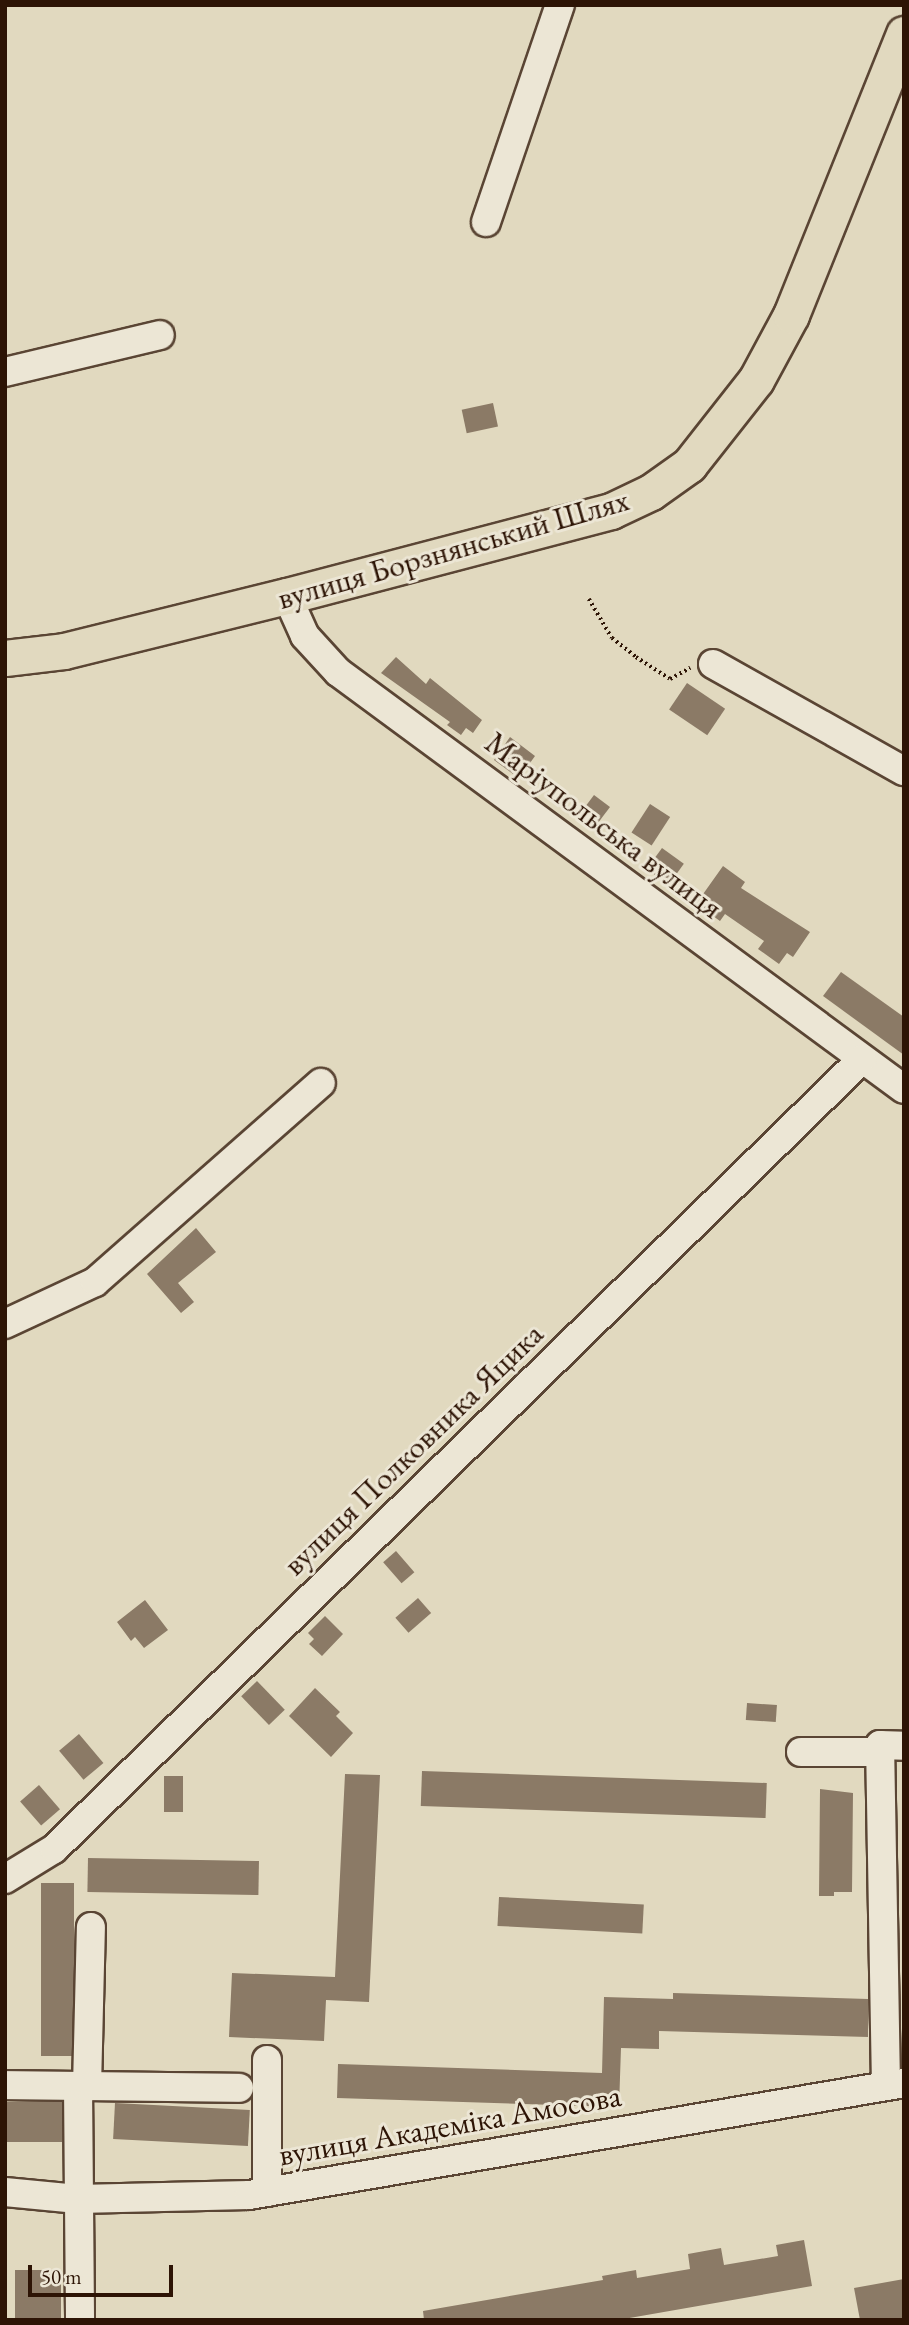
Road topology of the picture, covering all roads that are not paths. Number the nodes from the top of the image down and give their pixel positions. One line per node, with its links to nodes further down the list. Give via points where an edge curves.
1 (560, 5): 3 (street)
2 (904, 34): 6 (main road, вулиця Борзнянський Шлях, via 791,314 748,391 689,465 651,492 611,511)
3 (486, 222)
4 (160, 335): 5 (street)
5 (5, 372)
6 (287, 596): 7 (main road, вулиця Борзнянський Шлях); 12 (street, Маріупольська вулиця, via 305,636 338,671)
7 (64, 651): 8 (main road, вулиця Борзнянський Шлях); 10 (main road, вулиця Борзнянський Шлях)
8 (5, 658)
9 (712, 664): 11 (street)
10 (5, 676)
11 (904, 771)
12 (862, 1059): 14 (street, Маріупольська вулиця); 18 (street, вулиця Полковника Яцика, via 54,1849)
13 (321, 1083): 15 (street, via 95,1282)
14 (904, 1089)
15 (5, 1324)
16 (892, 1749): 17 (street); 21 (street)
17 (802, 1752)
18 (5, 1879)
19 (91, 1927): 23 (street)
20 (267, 2060): 26 (street)
21 (895, 2084): 26 (street, вулиця Академіка Амосова)
22 (5, 2085): 23 (street)
23 (82, 2086): 24 (street); 27 (street)
24 (239, 2088)
25 (5, 2192): 27 (street, вулиця Академіка Амосова)
26 (267, 2192): 27 (street, вулиця Академіка Амосова, via 173,2200)
27 (78, 2199): 28 (street)
28 (80, 2320)

